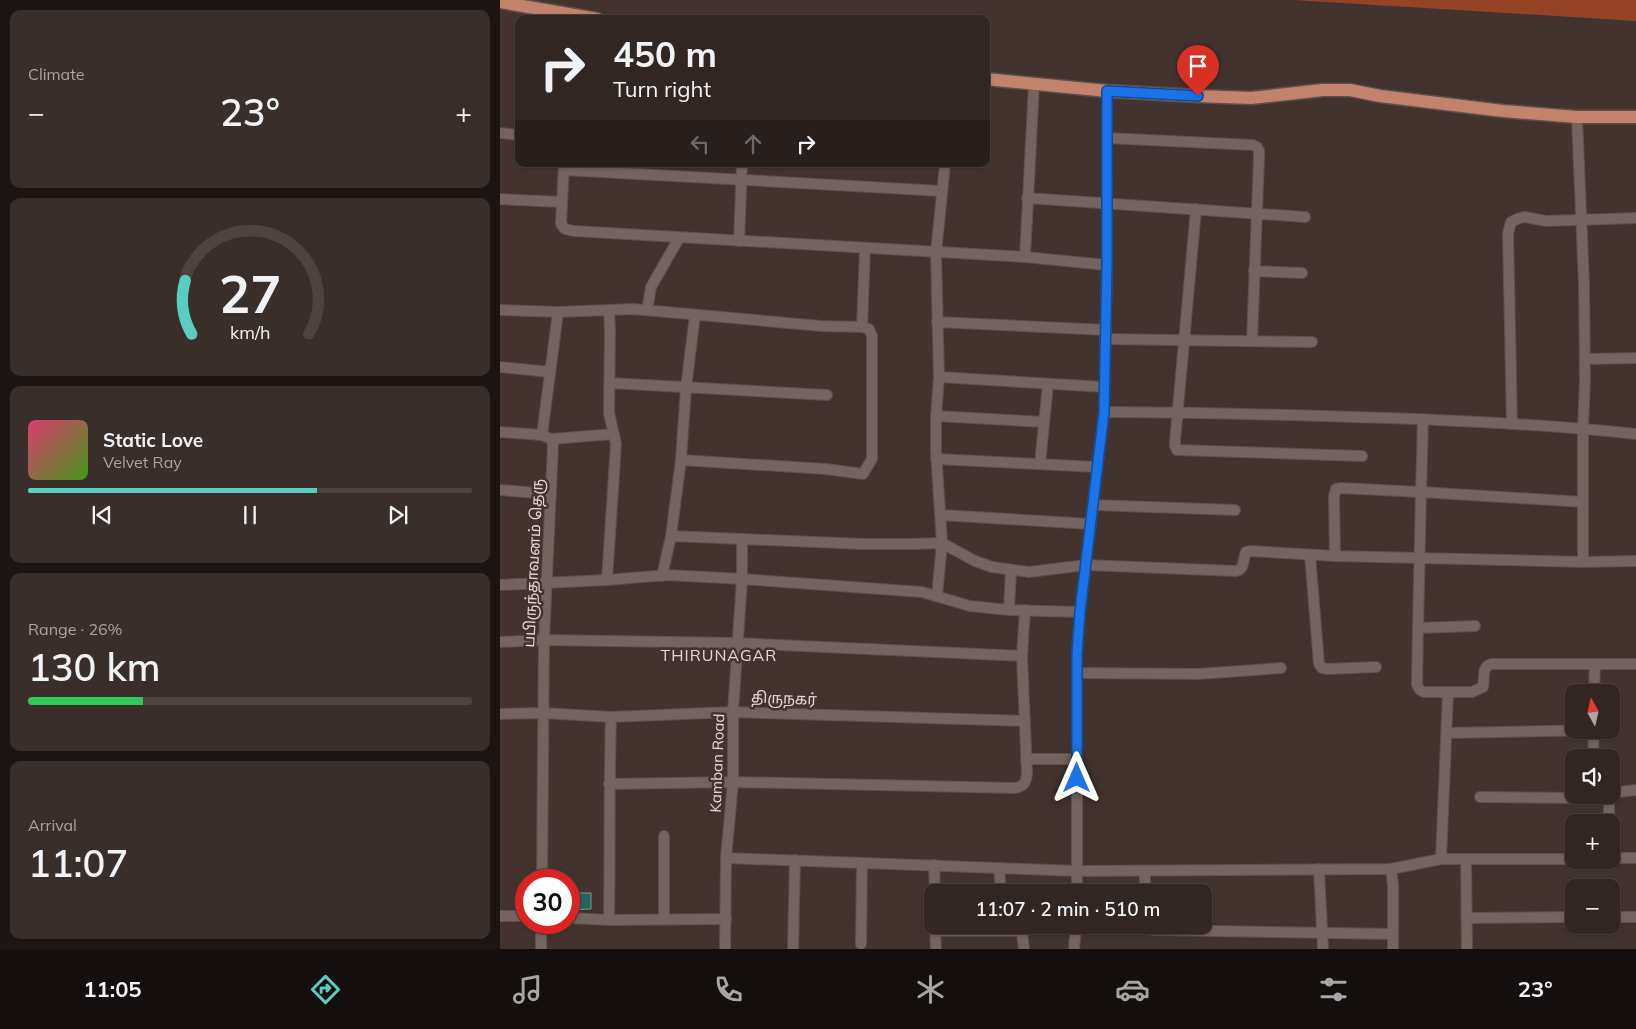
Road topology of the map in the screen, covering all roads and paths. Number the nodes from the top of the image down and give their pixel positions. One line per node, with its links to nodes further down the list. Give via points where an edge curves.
1 (500, 2): 2 (main road)
2 (563, 15)
3 (990, 79): 4 (main road)
4 (1034, 84): 5 (main road); 16 (street)
5 (1107, 91): 6 (main road, via 1251,98 1350,90 1503,112); 10 (street)
6 (1577, 117): 7 (main road); 24 (street)
7 (1636, 117)
8 (500, 133): 9 (street)
9 (515, 135)
10 (1107, 138): 19 (street); 21 (street, via 1258,146)
11 (564, 167): 14 (street); 18 (street)
12 (742, 167): 14 (street)
13 (944, 167): 15 (street)
14 (742, 179): 15 (street); 26 (street)
15 (942, 191): 28 (street)
16 (1027, 198): 19 (street); 29 (street)
17 (500, 199): 18 (street)
18 (561, 202): 25 (street, via 561,224 574,232)
19 (1107, 203): 20 (street); 30 (street)
20 (1196, 209): 21 (street); 41 (street)
21 (1256, 213): 22 (street); 31 (street)
22 (1305, 217)
23 (1636, 218): 24 (street)
24 (1582, 219): 45 (street); 59 (street, via 1546,221 1524,218 1511,222 1508,234)
25 (679, 238): 26 (street); 35 (street, via 651,287)
26 (739, 241): 27 (street)
27 (865, 248): 28 (street); 39 (street)
28 (936, 253): 29 (street); 38 (street)
29 (1025, 258): 30 (street)
30 (1107, 265): 40 (street)
31 (1254, 271): 32 (street); 42 (street)
32 (1302, 273)
33 (500, 310): 36 (street)
34 (609, 310): 35 (street); 36 (street); 49 (street)
35 (647, 310): 37 (street)
36 (558, 312): 47 (street, பபிருந்தாவனம் தெரு)
37 (695, 315): 39 (street); 52 (street)
38 (937, 322): 40 (street); 48 (street)
39 (862, 327): 67 (street, via 868,329 872,336 872,459 863,474)
40 (1106, 335): 41 (street); 51 (street)
41 (1185, 340): 42 (street); 55 (street)
42 (1252, 341): 43 (street)
43 (1312, 342)
44 (1636, 358): 45 (street)
45 (1585, 359): 60 (street)
46 (500, 367): 47 (street)
47 (550, 372): 64 (street, பபிருந்தாவனம் தெரு)
48 (939, 377): 50 (street); 56 (street)
49 (610, 383): 52 (street); 62 (street, via 609,413)
50 (1048, 384): 51 (street); 58 (street)
51 (1104, 387): 54 (street)
52 (686, 388): 53 (street); 67 (street)
53 (827, 395)
54 (1104, 412): 55 (street); 69 (street)
55 (1178, 412): 57 (street); 65 (street, via 1175,441 1178,450)
56 (936, 416): 58 (street); 66 (street)
57 (1423, 419): 59 (street); 71 (street)
58 (1044, 422): 68 (street)
59 (1512, 424): 60 (street)
60 (1583, 429): 63 (street); 73 (street)
61 (500, 432): 64 (street)
62 (614, 434): 64 (street); 90 (street)
63 (1636, 434)
64 (547, 437): 72 (street, பபிருந்தாவனம் தெரு, via 553,445)
65 (1362, 456)
66 (936, 459): 68 (street); 76 (street)
67 (681, 460): 78 (street)
68 (1040, 464): 69 (street)
69 (1097, 467): 74 (street)
70 (500, 490): 72 (street)
71 (1421, 492): 73 (street); 82 (street, via 1336,489); 83 (street)
72 (551, 494): 91 (street, பபிருந்தாவனம் தெரு)
73 (1583, 502): 85 (street)
74 (1093, 505): 75 (street); 77 (street)
75 (1235, 510)
76 (941, 515): 77 (street); 80 (street)
77 (1091, 524): 86 (street)
78 (671, 536): 79 (street); 88 (street)
79 (742, 539): 80 (street); 89 (street, Kamban Road)
80 (942, 543): 87 (street, via 975,561); 93 (street)
81 (1310, 555): 82 (street); 86 (street, via 1246,552 1244,565 1236,571); 105 (street, via 1319,664 1328,669)
82 (1335, 556): 83 (street)
83 (1419, 557): 85 (street); 98 (street)
84 (1636, 561): 85 (street)
85 (1583, 562)
86 (1086, 565): 87 (street); 96 (street)
87 (1011, 571): 94 (street)
88 (662, 576): 89 (street); 90 (street)
89 (742, 579): 93 (street, via 922,592); 101 (street, Kamban Road)
90 (607, 580): 91 (street)
91 (546, 583): 92 (street); 99 (street, பபிருந்தாவனம் தெரு)
92 (500, 585)
93 (937, 596): 94 (street, via 970,606)
94 (1009, 610): 95 (street)
95 (1025, 610): 96 (street); 102 (street)
96 (1080, 612): 107 (street)
97 (1475, 626): 98 (street)
98 (1418, 628): 109 (street, via 1417,685 1424,692)
99 (544, 640): 100 (street); 101 (street); 111 (street, பபிருந்தாவனம் தெரு)
100 (500, 642)
101 (737, 643): 102 (street); 110 (street, Kamban Road)
102 (1022, 656): 114 (street)
103 (1595, 664): 104 (street); 108 (street); 109 (street, via 1492,664 1485,668 1483,687 1478,691)
104 (1636, 664)
105 (1376, 667)
106 (1281, 668): 107 (street, via 1198,674)
107 (1077, 673): 118 (street)
108 (1594, 684)
109 (1448, 692): 116 (street)
110 (733, 712): 113 (street, திருநகர்); 114 (street, திருநகர்); 119 (street, Kamban Road)
111 (543, 713): 112 (street, திருநகர்); 113 (street, திருநகர்); 136 (street, பபிருந்தாவனம் தெரு)
112 (500, 714)
113 (612, 717): 120 (street)
114 (1025, 721): 117 (street)
115 (1565, 731): 116 (street)
116 (1447, 733): 130 (street)
117 (1026, 759): 118 (street); 119 (street, via 1026,781 1015,788)
118 (1077, 759): 139 (street)
119 (733, 782): 120 (street); 126 (street, Kamban Road)
120 (609, 784): 154 (street)
121 (1636, 790): 122 (street)
122 (1620, 792)
123 (1565, 796): 124 (street)
124 (1480, 798)
125 (664, 836): 152 (street)
126 (726, 858): 132 (street); 153 (street, Kamban Road)
127 (1565, 858): 131 (street)
128 (1620, 858): 129 (street)
129 (1636, 858)
130 (1441, 859): 131 (street); 138 (street)
131 (1466, 859): 150 (street)
132 (795, 860): 133 (street); 165 (street)
133 (862, 863): 134 (street); 162 (street)
134 (934, 865): 135 (street); 141 (street)
135 (999, 868): 139 (street); 142 (street)
136 (542, 869)
137 (1319, 869): 138 (street); 140 (street); 156 (street)
138 (1391, 869): 161 (street)
139 (1078, 871): 140 (street); 143 (street)
140 (1146, 871): 144 (street)
141 (935, 884)
142 (1000, 884)
143 (1077, 884)
144 (1146, 884)
145 (500, 916): 146 (street)
146 (515, 916)
147 (1565, 917): 150 (street)
148 (1620, 917): 149 (street)
149 (1636, 917)
150 (1467, 918): 171 (street)
151 (580, 919): 154 (street)
152 (664, 919): 153 (street); 154 (street)
153 (726, 919): 164 (street, Kamban Road)
154 (609, 920)
155 (1212, 931): 156 (street)
156 (1323, 933): 161 (street); 169 (street)
157 (541, 934): 163 (street)
158 (935, 934): 166 (street)
159 (1022, 934): 167 (street)
160 (1075, 934): 168 (street)
161 (1393, 934): 170 (street)
162 (861, 944)
163 (541, 949)
164 (725, 949)
165 (793, 949)
166 (936, 949)
167 (1024, 949)
168 (1074, 949)
169 (1323, 949)
170 (1393, 949)
171 (1467, 949)

